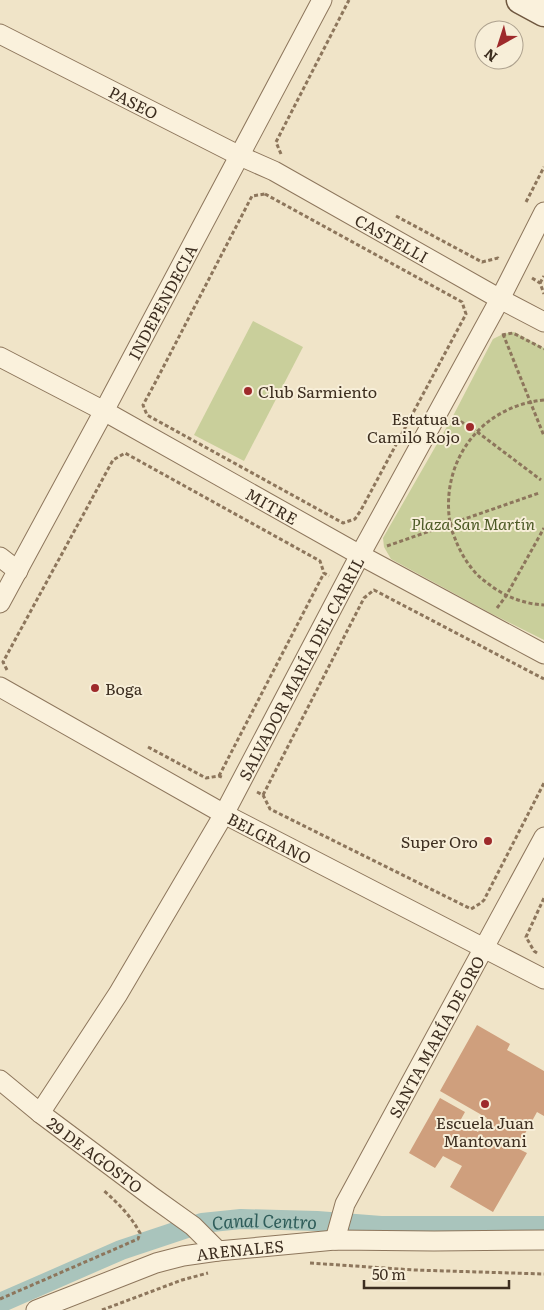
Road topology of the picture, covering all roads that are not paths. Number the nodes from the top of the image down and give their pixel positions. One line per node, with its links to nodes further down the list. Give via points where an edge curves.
1 (322, 0): 5 (street, INDEPENDECIA)
2 (520, 0): 3 (main road)
3 (544, 13)
4 (0, 34): 5 (street, PASEO)
5 (240, 156): 7 (street, CASTELLI, via 274,171); 10 (street, INDEPENDECIA)
6 (544, 212): 7 (street, SALVADOR MARÍA DEL CARRIL)
7 (500, 299): 8 (street, CASTELLI); 11 (street, SALVADOR MARÍA DEL CARRIL)
8 (544, 322)
9 (0, 357): 10 (street, MITRE)
10 (104, 411): 11 (street, MITRE); 13 (street, INDEPENDECIA)
11 (360, 556): 15 (street, MITRE); 17 (street, SALVADOR MARÍA DEL CARRIL)
12 (0, 557): 13 (street)
13 (18, 570): 14 (street, INDEPENDECIA)
14 (0, 603)
15 (544, 654)
16 (0, 687): 17 (street, BELGRANO)
17 (224, 814): 19 (street, BELGRANO); 22 (street, SALVADOR MARÍA DEL CARRIL, via 118,994)
18 (544, 837): 19 (street, SANTA MARÍA DE ORO)
19 (484, 948): 20 (street, BELGRANO); 23 (street, SANTA MARÍA DE ORO, via 345,1204)
20 (544, 979)
21 (0, 1080): 22 (street, 29 DE AGOSTO)
22 (40, 1113): 25 (street, 29 DE AGOSTO, via 196,1229)
23 (337, 1234): 24 (street, ARENALES, via 434,1241); 25 (street, ARENALES)
24 (544, 1240)
25 (218, 1251): 26 (street, ARENALES, via 156,1263)
26 (36, 1310)

